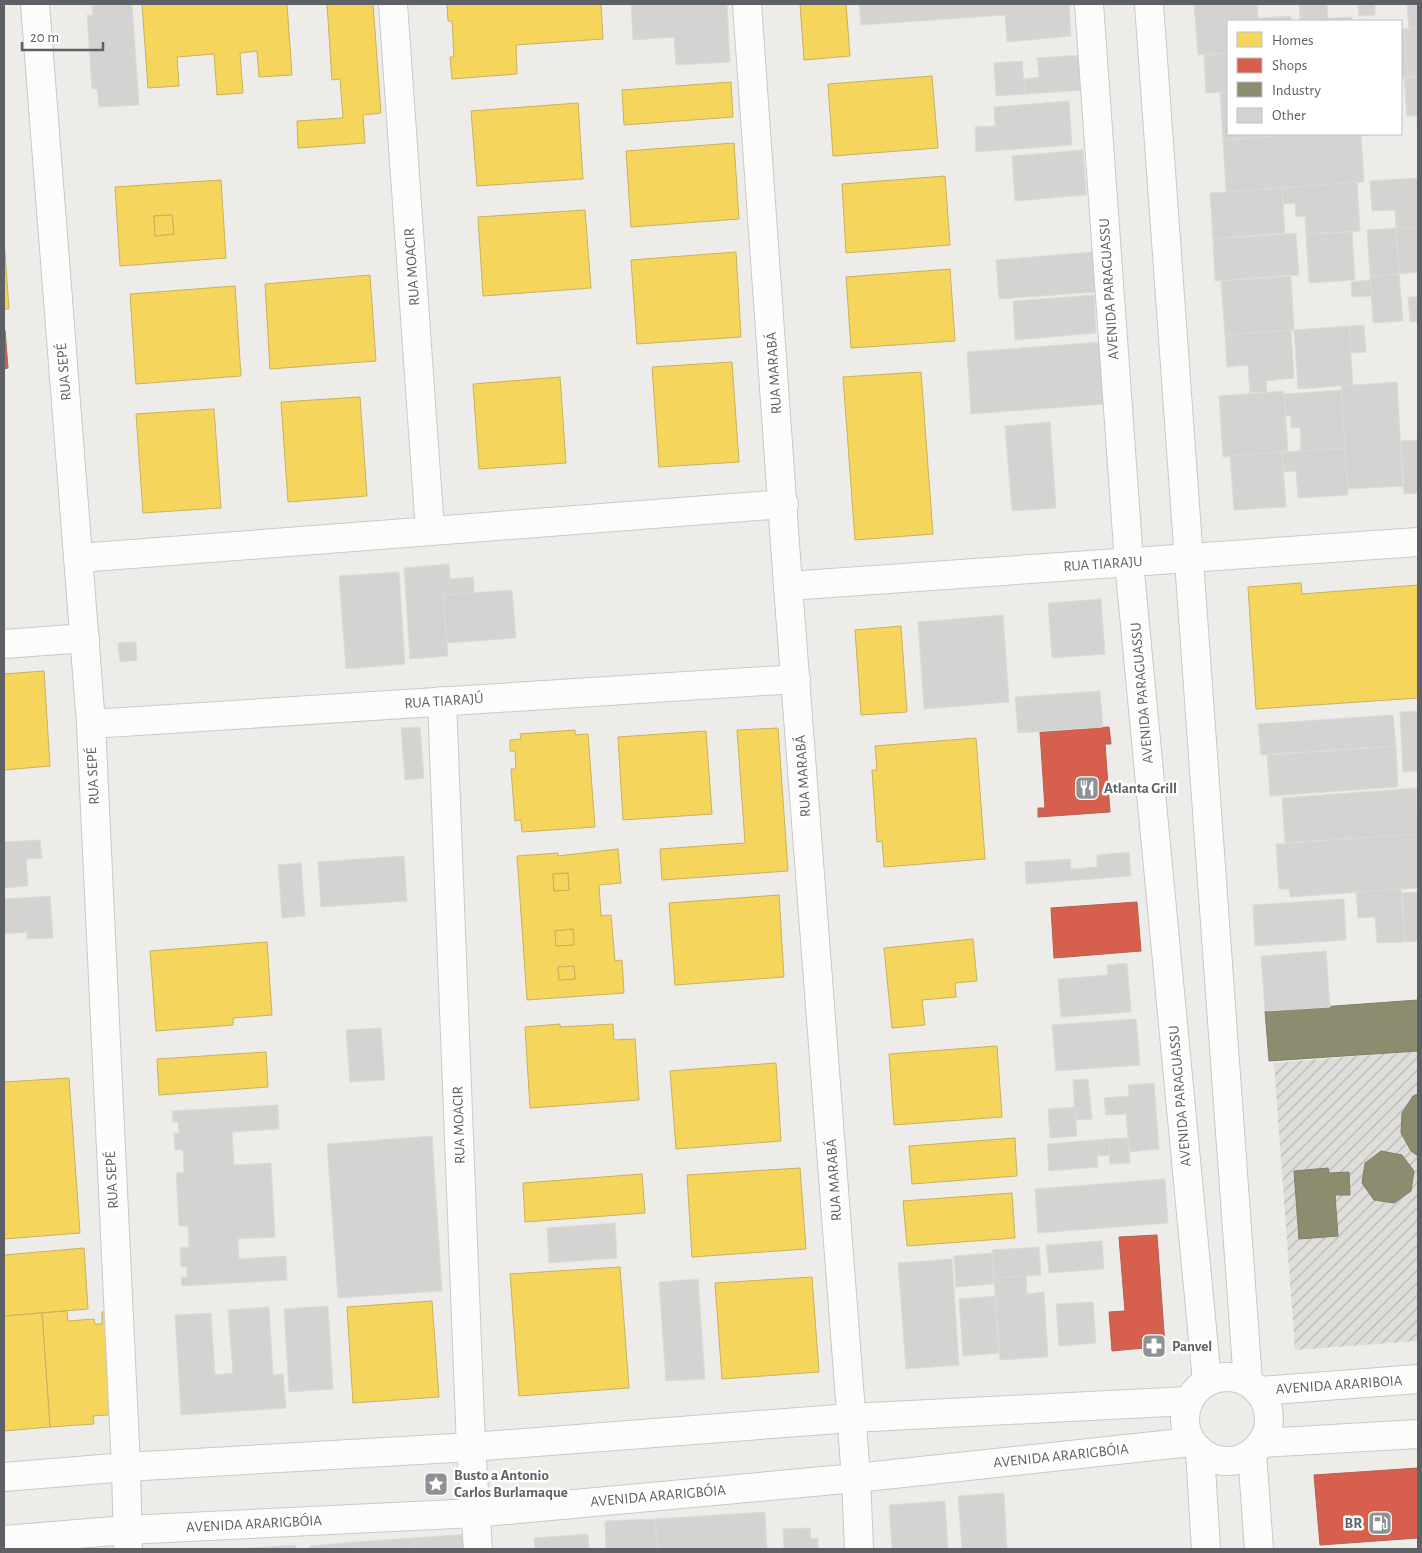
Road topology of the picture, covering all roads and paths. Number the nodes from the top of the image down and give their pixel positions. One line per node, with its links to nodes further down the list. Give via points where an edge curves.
1 (35, 4): 9 (street, RUA SEPÉ)
2 (393, 4): 7 (street, RUA MOACIR)
3 (747, 4): 6 (street, RUA MARABÁ)
4 (1088, 4): 11 (street, AVENIDA PARAGUASSU)
5 (1149, 4): 10 (street)
6 (784, 504): 7 (street); 12 (street, RUA MARABÁ)
7 (430, 531): 9 (street)
8 (1418, 542): 10 (street, RUA TIARAJU)
9 (79, 558): 13 (street, RUA SEPÉ)
10 (1189, 558): 11 (street, RUA TIARAJU); 20 (street)
11 (1129, 562): 12 (street, RUA TIARAJU); 19 (street, AVENIDA PARAGUASSU)
12 (788, 586): 15 (street, RUA MARABÁ)
13 (85, 638): 14 (street); 17 (street, RUA SEPÉ)
14 (4, 644)
15 (796, 679): 16 (street, RUA TIARAJÚ); 22 (street, RUA MARABÁ)
16 (442, 701): 17 (street, RUA TIARAJÚ); 24 (street, RUA MOACIR)
17 (91, 724): 27 (street, RUA SEPÉ)
18 (1418, 1379): 20 (street, AVENIDA ARARIBOIA)
19 (1207, 1380): 20 (street, via 1235,1377); 21 (street)
20 (1254, 1386): 26 (street, via 1266,1403 1269,1417 1267,1430)
21 (1188, 1401): 22 (street); 25 (street, via 1185,1429)
22 (851, 1418): 24 (street); 29 (street, RUA MARABÁ)
23 (1418, 1434): 26 (street)
24 (472, 1447): 27 (street); 30 (street, RUA MOACIR)
25 (1195, 1447): 26 (street, via 1212,1459 1226,1461 1240,1459); 29 (street, AVENIDA ARARIGBÓIA); 35 (street)
26 (1257, 1448): 36 (street)
27 (126, 1467): 28 (street); 32 (street, RUA SEPÉ)
28 (4, 1477)
29 (856, 1478): 30 (street, AVENIDA ARARIGBÓIA); 34 (street, RUA MARABÁ)
30 (475, 1512): 32 (street, AVENIDA ARARIGBÓIA); 33 (street, RUA MOACIR)
31 (4, 1540): 32 (street, AVENIDA ARARIGBÓIA)
32 (127, 1540)
33 (478, 1549)
34 (860, 1549)
35 (1206, 1549)
36 (1260, 1549)

